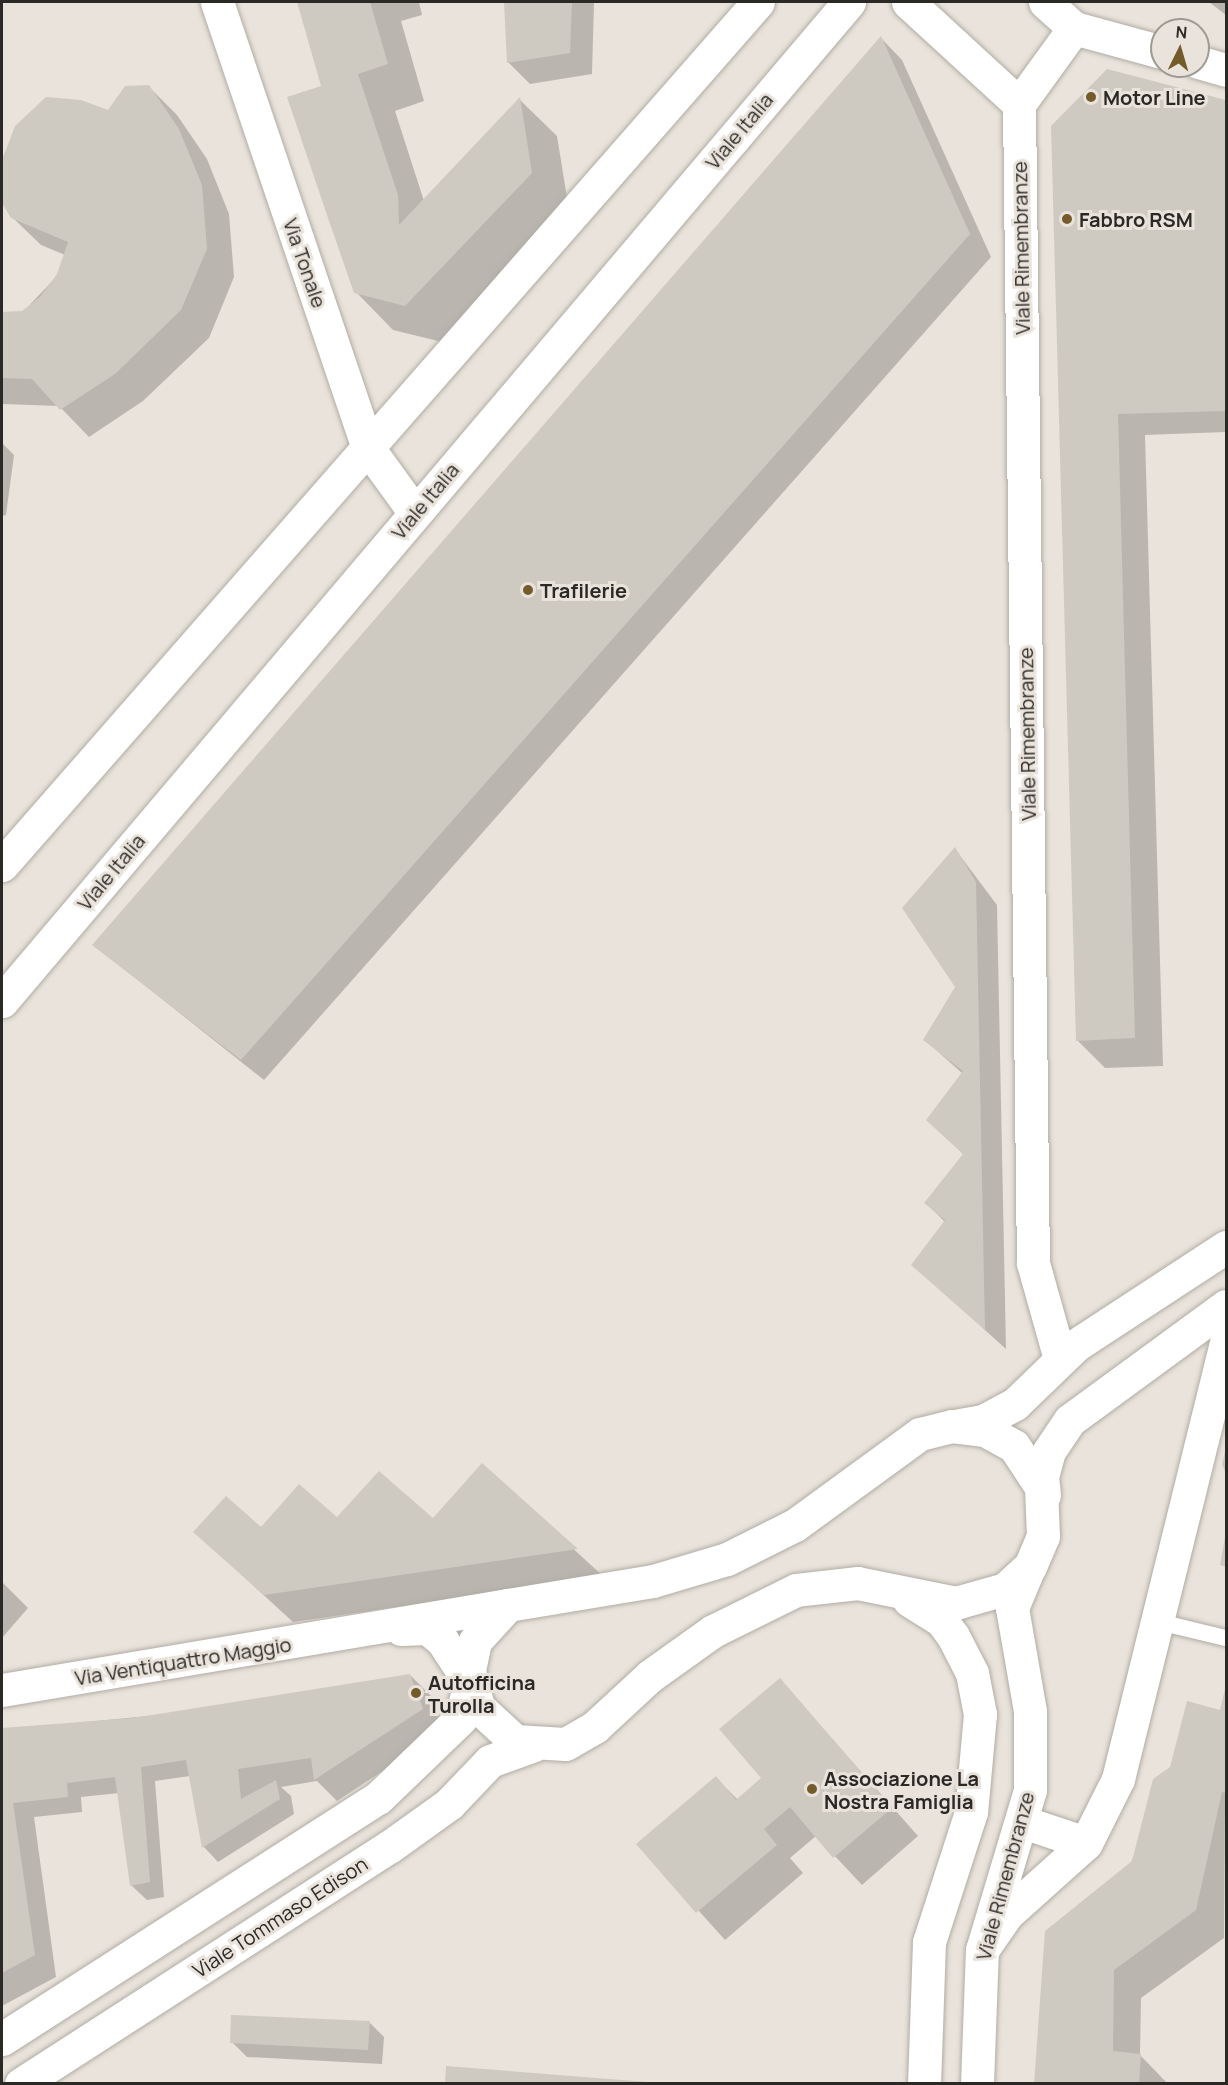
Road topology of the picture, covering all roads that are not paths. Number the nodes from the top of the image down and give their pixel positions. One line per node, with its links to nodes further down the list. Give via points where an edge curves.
1 (217, 2): 11 (street, Via Tonale)
2 (758, 2): 11 (street)
3 (849, 2): 12 (street, Viale Italia)
4 (908, 2): 10 (street)
5 (1045, 2): 6 (street)
6 (1074, 28): 7 (street); 10 (street)
7 (1150, 49)
8 (1210, 65): 9 (street)
9 (1227, 70)
10 (1019, 104): 18 (street, Viale Rimembranze, via 1033,1263)
11 (368, 448): 12 (street, Via Tonale); 13 (street)
12 (416, 513): 14 (street, Viale Italia)
13 (2, 865)
14 (2, 1001)
15 (1227, 1247): 18 (street, Via Ventiquattro Maggio)
16 (1227, 1306): 20 (street, Viale Rimembranze, via 1070,1420 1044,1470)
17 (1227, 1341): 24 (street)
18 (1060, 1359): 19 (street, Via Ventiquattro Maggio, via 1008,1408)
19 (952, 1426): 20 (street, via 985,1430 1014,1446 1035,1472); 23 (street, Via Ventiquattro Maggio, via 920,1434 795,1525 727,1559 653,1581)
20 (1046, 1503): 21 (street, Viale Rimembranze, via 1044,1536)
21 (1030, 1566): 22 (street, via 1005,1589 973,1601 939,1601); 30 (street, Viale Rimembranze, via 1012,1608 1032,1735)
22 (878, 1586): 29 (street, Viale Tommaso Edison, via 816,1585 744,1612 650,1676 581,1737); 36 (street, via 942,1621 972,1673 980,1714 971,1812 929,1942)
23 (508, 1605): 25 (street, Via Ventiquattro Maggio); 27 (street, via 475,1641)
24 (1155, 1621): 26 (lane); 31 (street, via 1118,1779)
25 (364, 1631): 27 (street, Via Ventiquattro Maggio, via 427,1628 442,1640); 28 (street, Via Ventiquattro Maggio)
26 (1227, 1638)
27 (470, 1683): 29 (street, via 487,1721); 33 (street, via 461,1718 378,1798)
28 (2, 1690)
29 (532, 1746): 34 (street, Viale Tommaso Edison, via 490,1761 449,1804)
30 (1023, 1822): 31 (street); 32 (street, Viale Rimembranze)
31 (1086, 1843): 32 (street, via 1007,1914)
32 (982, 1950): 37 (street, Viale Rimembranze)
33 (2, 2039)
34 (60, 2071): 35 (street, Viale Tommaso Edison)
35 (21, 2084)
36 (924, 2084)
37 (977, 2084)

